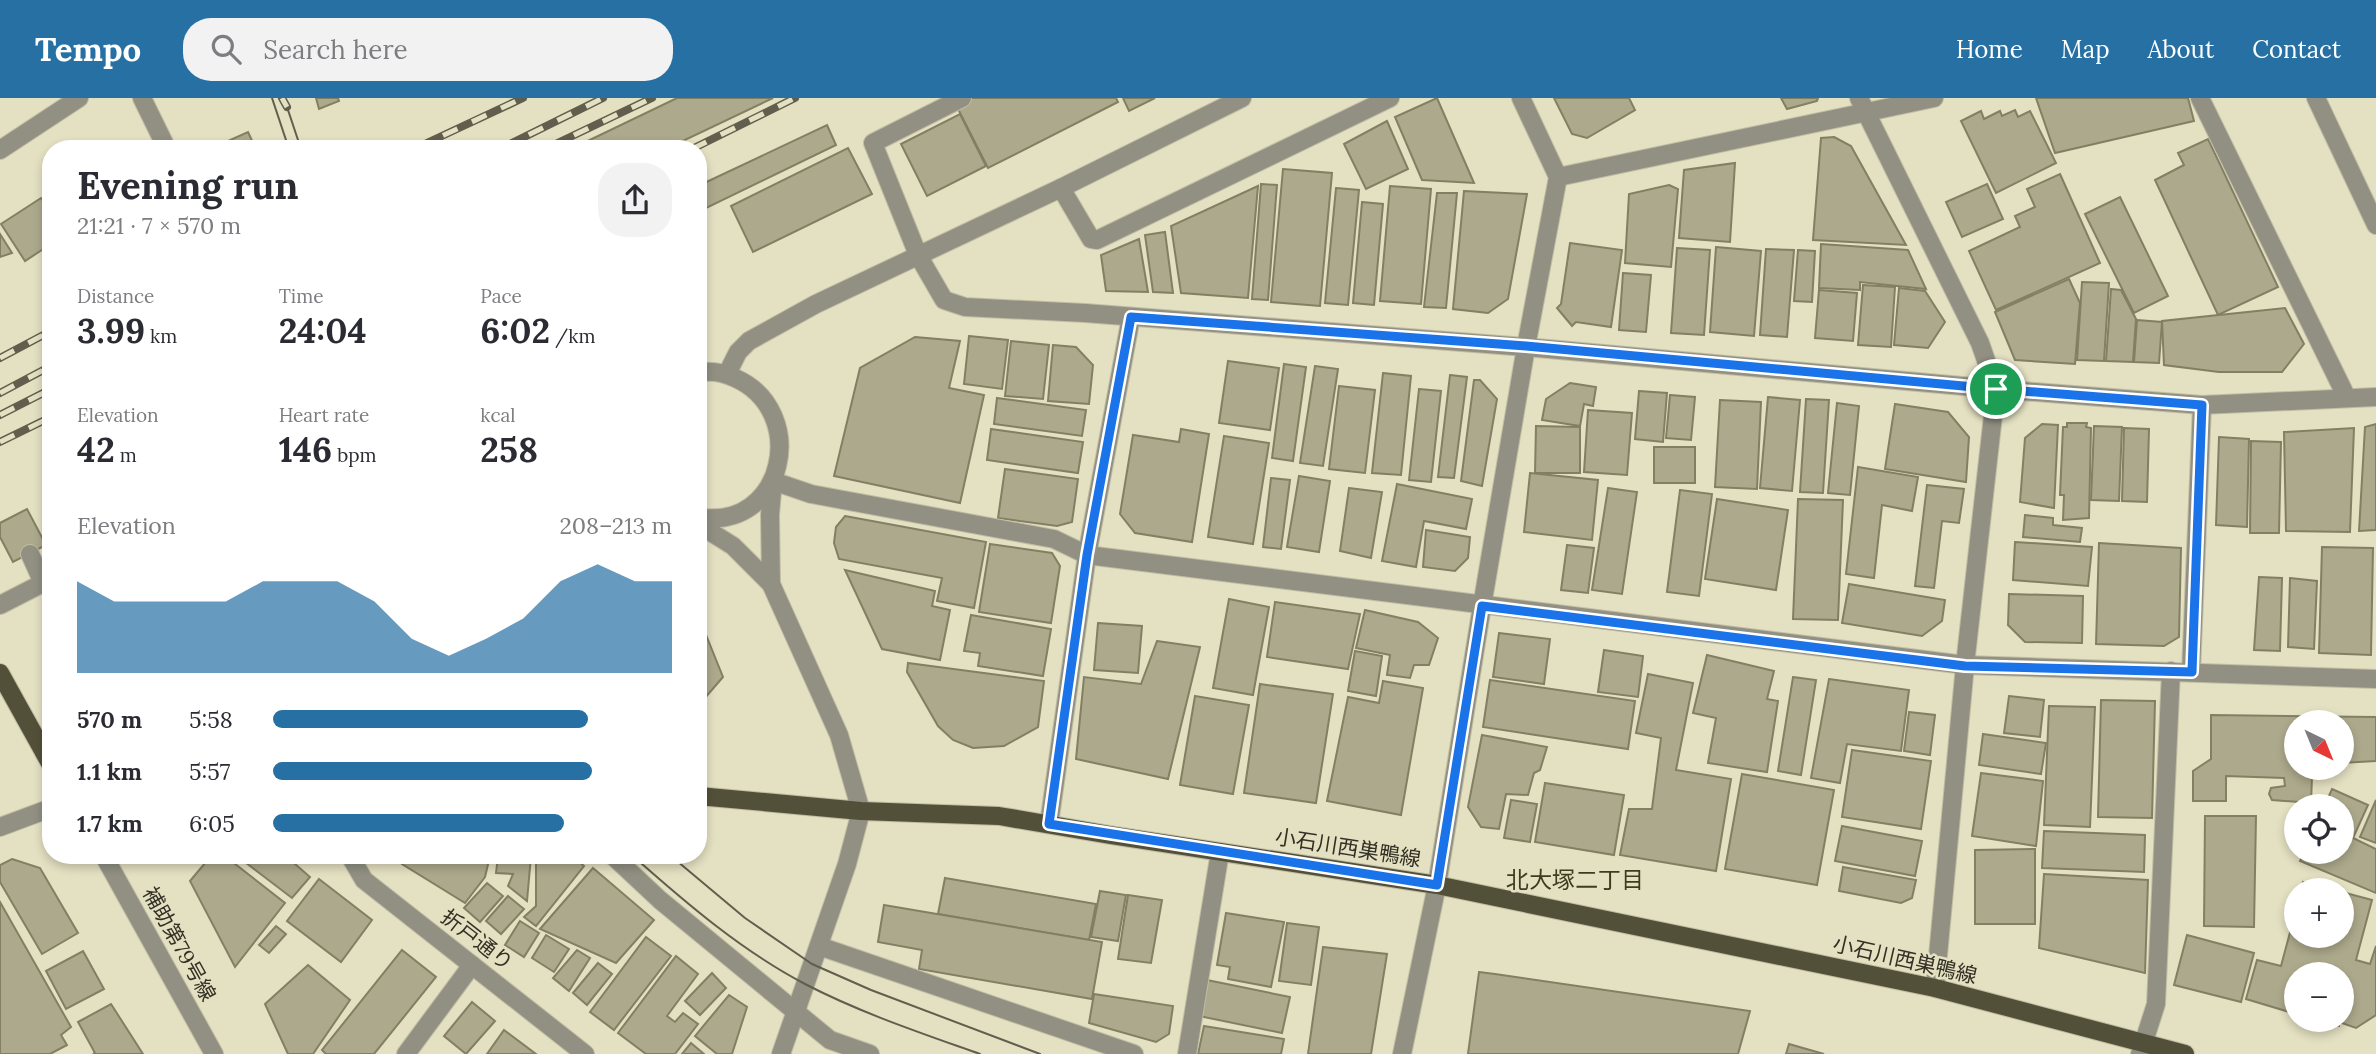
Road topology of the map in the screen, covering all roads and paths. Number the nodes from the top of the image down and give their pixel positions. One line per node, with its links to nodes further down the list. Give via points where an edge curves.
1 (142, 98): 11 (street)
2 (962, 98): 16 (street, via 873,143)
3 (1242, 98): 14 (street)
4 (1390, 98): 14 (street, via 1097,240 1091,239)
5 (1521, 98): 13 (street)
6 (1934, 98): 10 (street)
7 (2200, 98): 23 (street)
8 (2316, 98): 15 (street)
9 (73, 101): 12 (street)
10 (1863, 105): 13 (street); 21 (street, via 1980,343)
11 (163, 140)
12 (0, 150)
13 (1558, 177): 18 (street)
14 (1061, 188): 16 (street)
15 (2376, 225)
16 (918, 255): 17 (street, via 944,300 965,307); 20 (street, via 749,341)
17 (1131, 317): 18 (street); 29 (street)
18 (1526, 346): 21 (street); 34 (street)
19 (707, 371): 20 (street)
20 (727, 374): 25 (street, via 747,383 770,407 779,441)
21 (1996, 389): 24 (street); 35 (street)
22 (2376, 397): 23 (street)
23 (2347, 398): 24 (street)
24 (2202, 405): 37 (street)
25 (773, 481): 26 (street, via 741,514); 29 (street, via 811,494 1054,539); 32 (street)
26 (707, 518)
27 (707, 530): 32 (street, via 733,547)
28 (30, 554): 30 (street)
29 (1087, 555): 34 (street); 44 (street)
30 (42, 581)
31 (42, 584): 33 (street)
32 (771, 584): 43 (street, via 839,735)
33 (0, 605)
34 (1482, 606): 35 (street); 50 (street)
35 (1965, 666): 36 (street); 53 (street)
36 (2171, 671): 37 (street); 55 (street, via 2156,1004)
37 (2192, 672): 39 (street)
38 (0, 673): 40 (main road)
39 (2376, 679)
40 (42, 749)
41 (707, 797): 43 (main road, 小石川西巣鴨線)
42 (42, 811): 45 (street)
43 (861, 811): 44 (main road, 小石川西巣鴨線, via 999,816); 51 (street)
44 (1049, 824): 46 (main road, 小石川西巣鴨線)
45 (0, 827)
46 (1220, 852): 50 (main road, 小石川西巣鴨線); 62 (street)
47 (108, 864): 56 (street, 補助第79号線)
48 (355, 864): 52 (street, 折戸通り, via 364,880)
49 (622, 864): 54 (street)
50 (1437, 885): 53 (main road, 小石川西巣鴨線); 63 (street)
51 (819, 946): 54 (street); 61 (street)
52 (472, 965): 57 (street); 58 (street, 折戸通り)
53 (1935, 988): 55 (main road, 小石川西巣鴨線)
54 (796, 1012): 59 (street); 60 (street, via 830,1040)
55 (2141, 1049): 64 (main road, 小石川西巣鴨線)
56 (214, 1054)
57 (406, 1054)
58 (585, 1054)
59 (781, 1054)
60 (870, 1054)
61 (1134, 1054)
62 (1187, 1054)
63 (1402, 1054)
64 (2185, 1054)

